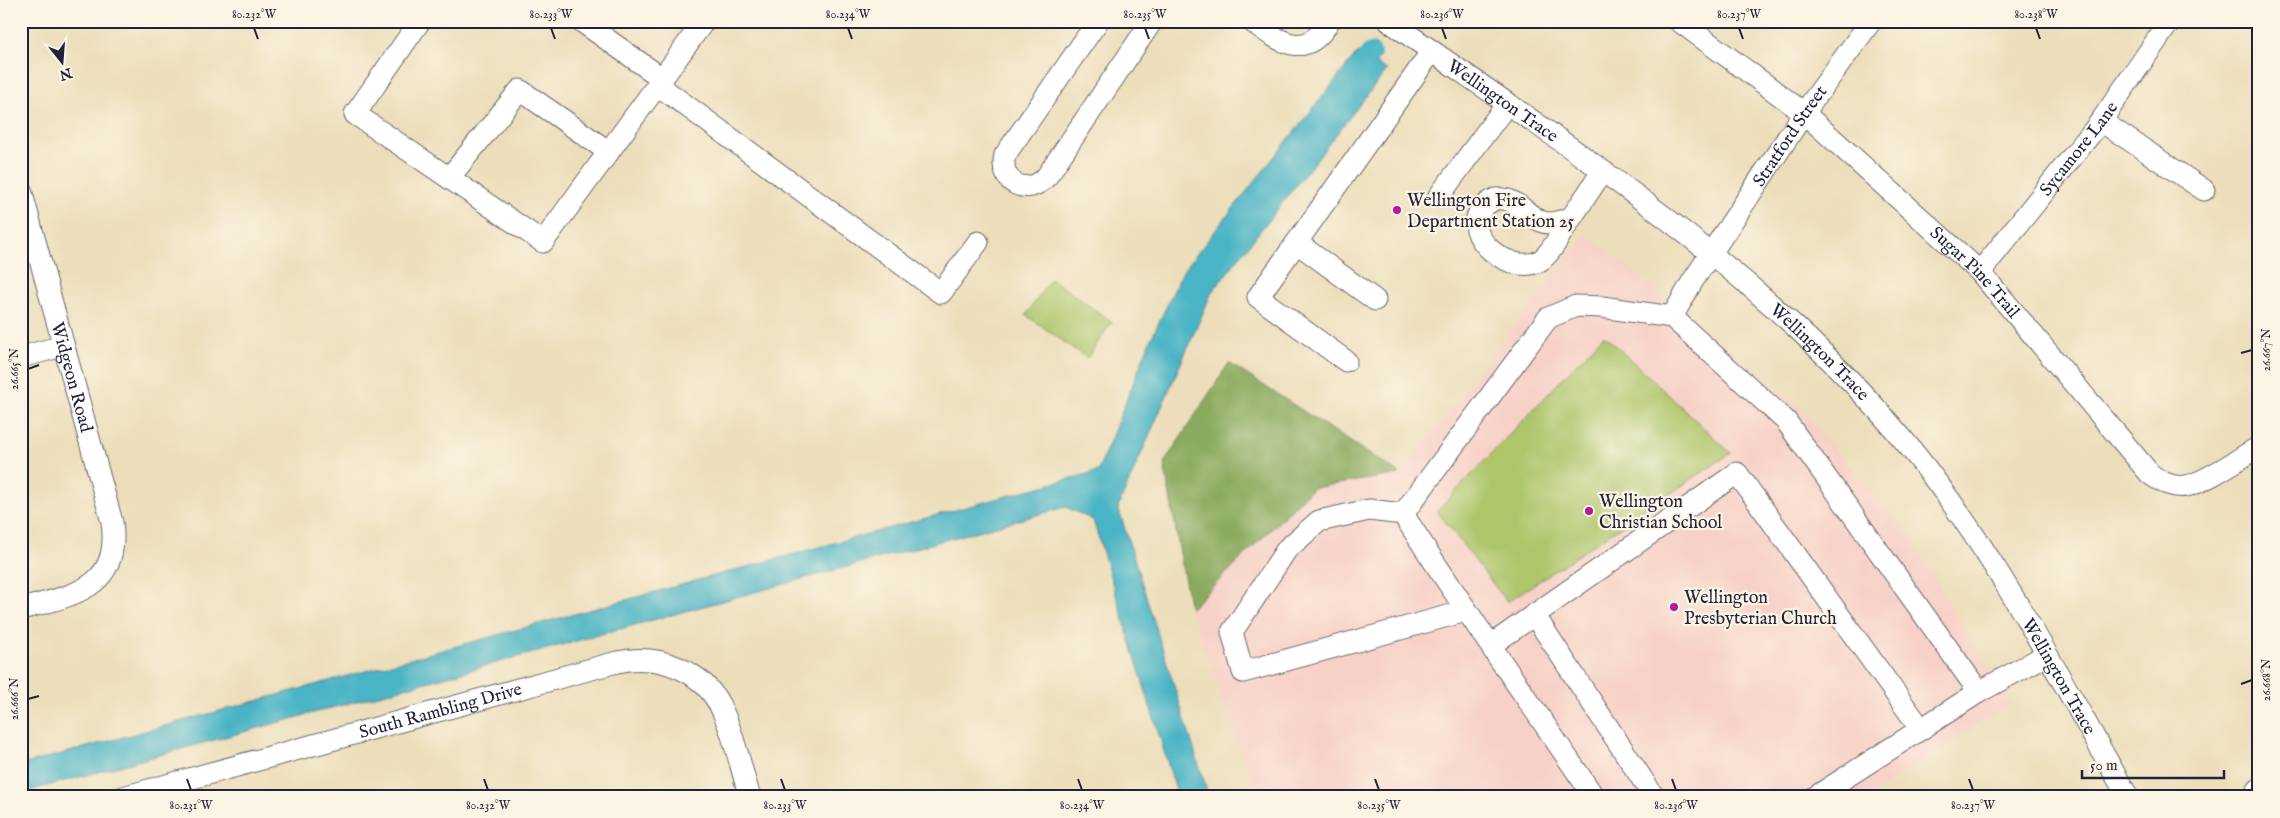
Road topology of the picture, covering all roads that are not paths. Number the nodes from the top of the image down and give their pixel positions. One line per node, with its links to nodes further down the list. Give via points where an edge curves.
1 (420, 21): 19 (street, via 355,114)
2 (581, 21): 13 (street)
3 (704, 21): 13 (street)
4 (1098, 21): 5 (street, via 1005,155 1004,170 1020,186 1035,186 1046,176)
5 (1152, 21)
6 (1251, 21): 7 (street, via 1282,43 1292,45 1313,40)
7 (1329, 21)
8 (1389, 21): 12 (street, Wellington Trace)
9 (1679, 21): 15 (street, Sugar Pine Trail)
10 (1871, 21): 15 (street, Stratford Street)
11 (2170, 21): 16 (street, Sycamore Lane)
12 (1432, 51): 14 (street, Wellington Trace); 25 (street)
13 (660, 82): 17 (street); 24 (street, via 941,293)
14 (1508, 104): 18 (street, Wellington Trace); 22 (street)
15 (1804, 113): 26 (street, Stratford Street); 27 (street, Sugar Pine Trail)
16 (2102, 121): 21 (street); 27 (street, Sycamore Lane)
17 (609, 152): 19 (street, via 520,90); 19 (street, via 544,242)
18 (1602, 171): 23 (street); 26 (street, Wellington Trace)
19 (449, 178)
20 (21, 190): 30 (street, Widgeon Road)
21 (2204, 190)
22 (1439, 196)
23 (1570, 218)
24 (978, 242)
25 (1296, 243): 28 (street); 32 (street, via 1258,297)
26 (1712, 254): 29 (street, Stratford Street); 39 (street, Wellington Trace, via 1817,346 1915,454 1994,566)
27 (1980, 272): 33 (street, Sugar Pine Trail, via 2150,474 2161,482 2186,486)
28 (1376, 300)
29 (1672, 317): 34 (street, via 1576,306 1548,318); 40 (street, via 1786,421)
30 (63, 346): 31 (street); 35 (street, Widgeon Road, via 112,522 112,551 108,565 90,587 77,594)
31 (21, 358)
32 (1346, 361)
33 (2259, 447)
34 (1403, 514): 36 (street); 36 (street, via 1369,510 1319,521 1287,549 1232,632 1243,672)
35 (21, 609)
36 (1466, 612): 38 (street)
37 (1535, 616): 38 (street); 41 (street, via 1737,472); 46 (street)
38 (1491, 645): 45 (street)
39 (2046, 655): 40 (street); 48 (street, Wellington Trace)
40 (1979, 692): 41 (street)
41 (1921, 729): 47 (street)
42 (2259, 789): 49 (street)
43 (123, 797): 44 (street, South Rambling Drive, via 630,659 660,660 688,672 716,699 724,712)
44 (750, 797)
45 (1594, 797)
46 (1654, 797)
47 (1815, 797)
48 (2128, 797)
49 (2253, 797)

